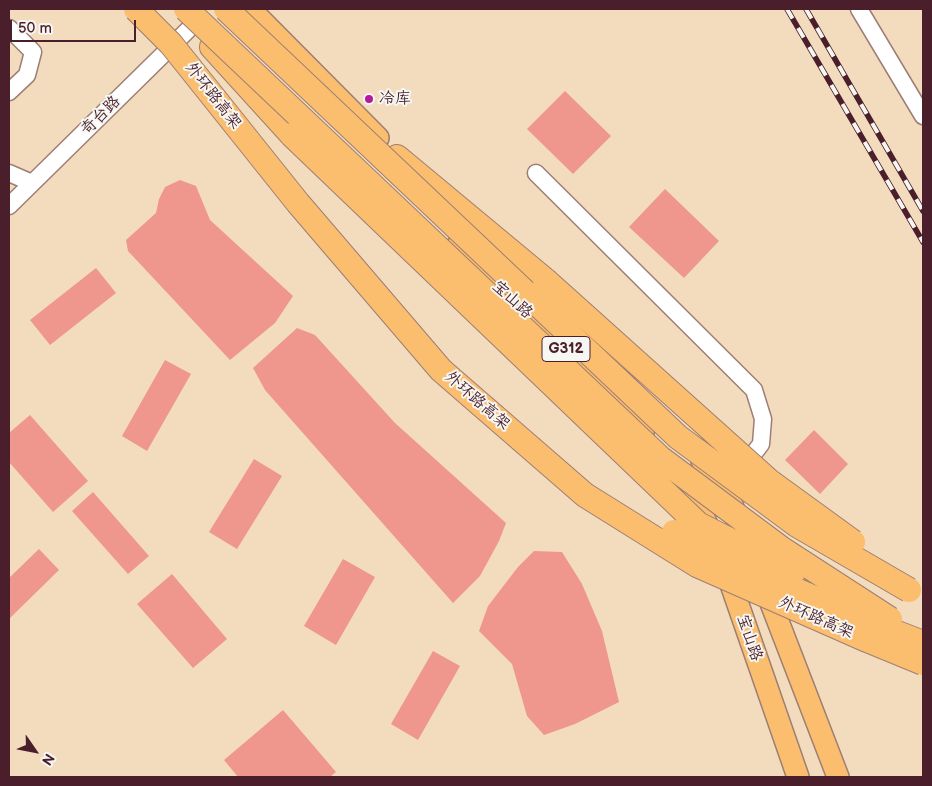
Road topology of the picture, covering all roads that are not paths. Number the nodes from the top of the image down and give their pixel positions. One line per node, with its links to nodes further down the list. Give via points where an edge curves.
1 (136, 9): 22 (highway, 外环路高架, bridge, via 171,44 298,203 441,370 585,495 698,565)
2 (157, 9): 21 (highway, 外环路高架, bridge, via 170,21 295,183 438,350 582,475 694,545)
3 (172, 9): 7 (main road, 宝山路 / G312)
4 (226, 9): 18 (highway, bridge, via 678,437 797,525)
5 (250, 9): 11 (main road, 宝山路 / G312)
6 (859, 9): 10 (street)
7 (189, 17): 14 (street, 奇台路); 17 (main road, 宝山路 / G312, via 363,164 613,392); 19 (highway, bridge, via 660,458 782,549); 19 (highway, bridge, via 292,135 698,524)
8 (9, 28): 9 (street, via 33,52 27,75)
9 (9, 92)
10 (923, 116)
11 (397, 157): 16 (main road, 宝山路 / G312, via 626,371); 18 (highway, bridge, via 545,280 769,482)
12 (9, 173): 14 (street)
13 (536, 173): 16 (street, via 754,390 763,419 761,444)
14 (32, 183): 15 (street, 奇台路)
15 (9, 206)
16 (726, 490): 17 (street); 24 (main road, 宝山路 / G312)
17 (699, 507): 23 (main road, 宝山路 / G312, via 720,553)
18 (919, 594)
19 (893, 621): 20 (highway)
20 (923, 637)
21 (923, 644)
22 (923, 662)
23 (797, 777)
24 (838, 777)

